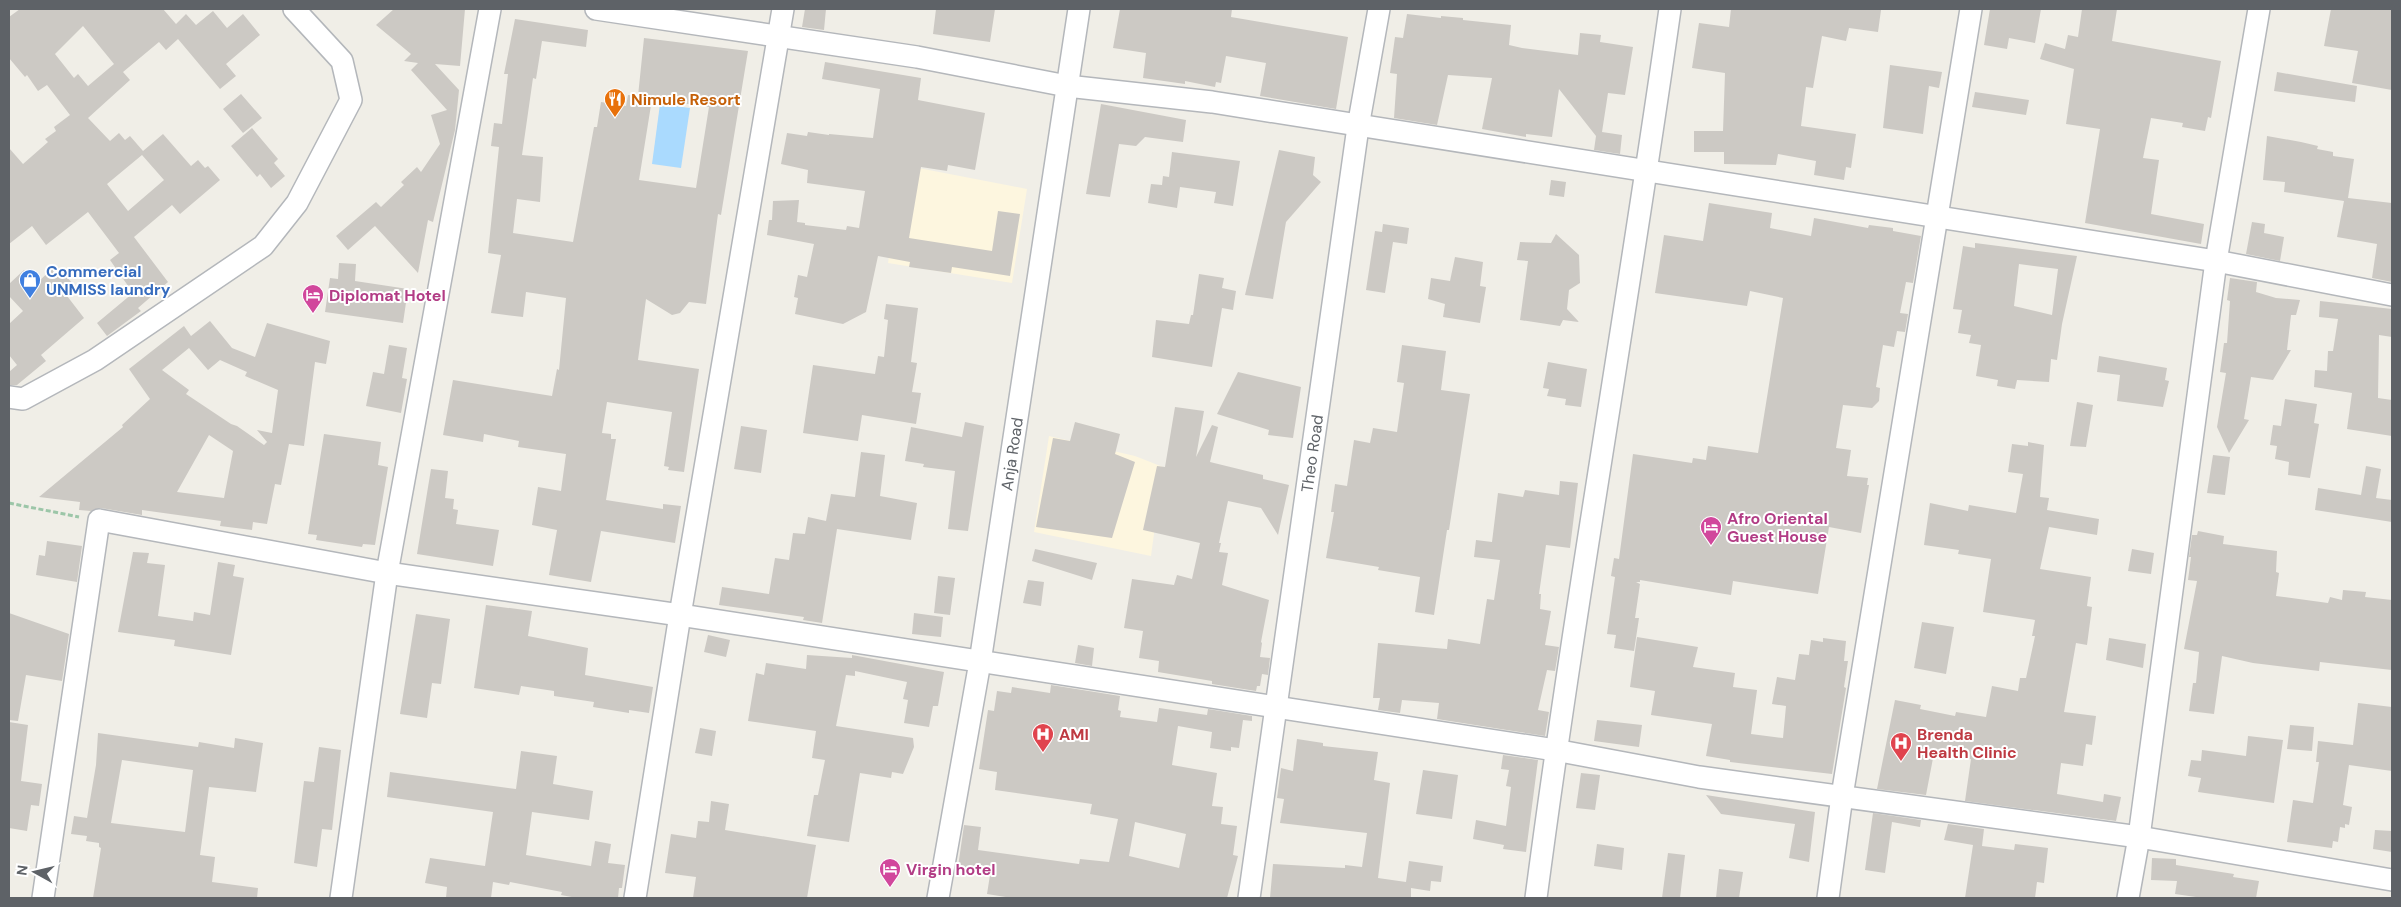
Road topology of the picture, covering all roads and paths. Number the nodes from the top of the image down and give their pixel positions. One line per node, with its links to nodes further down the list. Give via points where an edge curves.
1 (294, 9): 17 (street, via 342,61 351,100 297,203 263,246 199,291 95,360 23,398)
2 (490, 9): 20 (street)
3 (596, 9): 10 (street)
4 (783, 9): 10 (street)
5 (1079, 9): 11 (street, Anja Road)
6 (1379, 9): 12 (street, Theo Road)
7 (1670, 9): 13 (street)
8 (1971, 9): 14 (street)
9 (2259, 9): 15 (street)
10 (778, 37): 11 (street, via 917,57); 21 (street)
11 (1067, 86): 12 (street, via 1212,102); 22 (street, Anja Road)
12 (1358, 127): 13 (street); 23 (street, Theo Road)
13 (1647, 171): 14 (street); 24 (street)
14 (1937, 217): 15 (street); 25 (street)
15 (2216, 261): 16 (street); 26 (street)
16 (2392, 295)
17 (9, 397)
18 (9, 503): 19 (path)
19 (99, 520): 20 (street); 28 (street)
20 (387, 573): 21 (street); 29 (street)
21 (680, 615): 22 (street); 30 (street)
22 (980, 662): 23 (street); 31 (street, Anja Road)
23 (1276, 709): 24 (street); 32 (street, Theo Road)
24 (1555, 750): 25 (street, via 1699,777); 33 (street)
25 (1842, 796): 26 (street); 34 (street)
26 (2139, 837): 27 (street); 35 (street)
27 (2392, 880)
28 (43, 898)
29 (342, 898)
30 (636, 898)
31 (938, 898)
32 (1249, 898)
33 (1536, 898)
34 (1828, 898)
35 (2128, 898)

